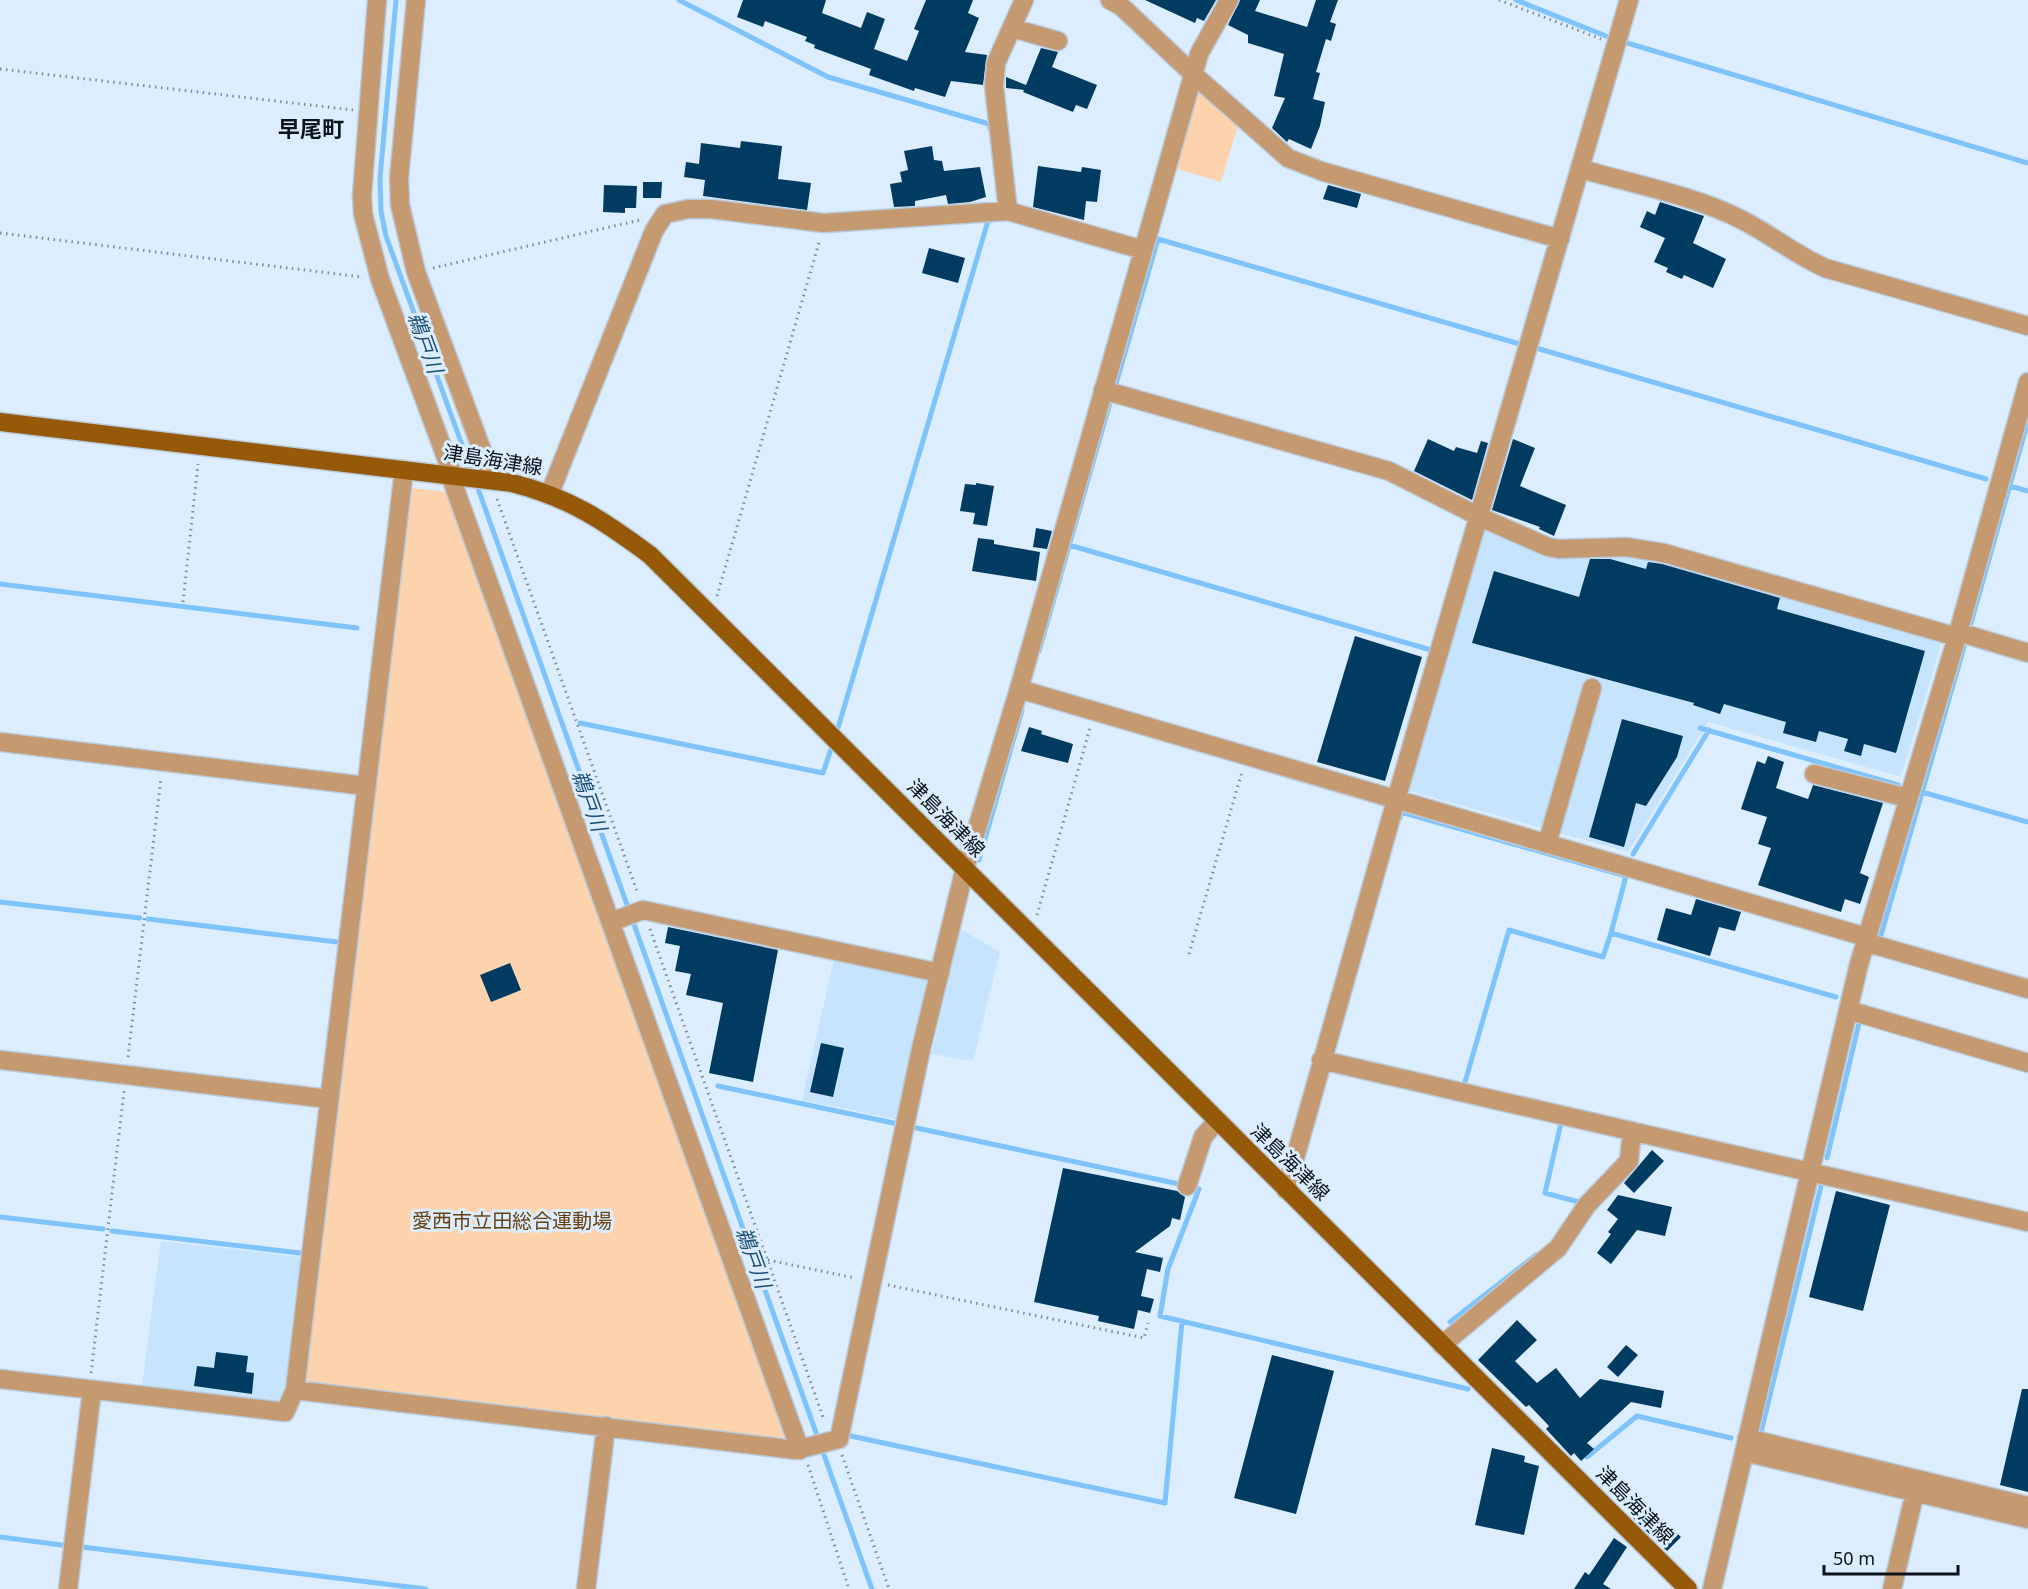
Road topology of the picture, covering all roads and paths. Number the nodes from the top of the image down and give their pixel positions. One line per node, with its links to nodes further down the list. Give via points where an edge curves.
1 (377, 0): 13 (street)
2 (416, 0): 21 (street, via 399,178 400,205)
3 (1024, 0): 8 (street)
4 (1229, 0): 12 (street, via 1199,54)
5 (1499, 0): 10 (path)
6 (1629, 0): 10 (street)
7 (1118, 2): 12 (street)
8 (1012, 28): 9 (street); 15 (street, via 996,63 993,86)
9 (1058, 41)
10 (1617, 45): 14 (street)
11 (0, 69): 13 (path)
12 (1193, 74): 19 (street, via 1288,158 1302,165); 20 (street)
13 (368, 112): 22 (street, via 363,214)
14 (1581, 169): 19 (street); 23 (street, via 1742,219 1796,255 1825,268)
15 (1008, 211): 17 (street); 20 (street)
16 (665, 214): 17 (street, via 711,209); 21 (path); 31 (street, via 654,231)
17 (824, 223): 34 (path)
18 (0, 233): 22 (path)
19 (1560, 239): 32 (street)
20 (1143, 249): 25 (street)
21 (416, 272): 30 (street)
22 (380, 279): 29 (street)
23 (2028, 326)
24 (2028, 382): 35 (street)
25 (1103, 390): 32 (street, via 1389,471); 38 (street)
26 (0, 422): 27 (main road, 津島海津線)
27 (200, 446): 28 (main road, 津島海津線); 33 (path)
28 (404, 470): 29 (main road, 津島海津線); 43 (street)
29 (454, 476): 30 (main road, 津島海津線); 49 (street)
30 (491, 480): 31 (main road, 津島海津線); 48 (path)
31 (550, 493): 34 (main road, 津島海津線, via 614,528 650,555)
32 (1480, 517): 35 (street, via 1548,547 1626,547 1664,553); 45 (street)
33 (183, 602)
34 (711, 616): 47 (main road, 津島海津線)
35 (1957, 635): 36 (street); 44 (street)
36 (2028, 653)
37 (1592, 688): 46 (street)
38 (1019, 689): 39 (street); 47 (street)
39 (1095, 712): 41 (street); 50 (path)
40 (0, 742): 43 (street)
41 (1246, 756): 45 (street); 52 (path)
42 (1814, 774): 44 (street)
43 (366, 786): 59 (street)
44 (1908, 798): 51 (street)
45 (1396, 800): 46 (street); 57 (street)
46 (1547, 844): 51 (street)
47 (965, 868): 50 (main road, 津島海津線); 53 (street)
48 (642, 911): 49 (street); 53 (street); 66 (path)
49 (614, 921): 76 (street)
50 (1032, 936): 60 (main road, 津島海津線)
51 (1865, 940): 54 (street); 55 (street)
52 (1189, 954)
53 (940, 973): 67 (street)
54 (2028, 989)
55 (1848, 1010): 58 (street); 62 (street)
56 (0, 1060): 59 (street)
57 (1321, 1060): 61 (street); 64 (street)
58 (2028, 1063)
59 (330, 1099): 72 (street)
60 (1216, 1122): 63 (street, via 1203,1137); 64 (main road, 津島海津線)
61 (1632, 1131): 62 (street); 69 (street, via 1629,1161 1587,1205 1558,1248)
62 (1810, 1171): 65 (street); 75 (street)
63 (1187, 1186)
64 (1286, 1190): 69 (main road, 津島海津線)
65 (2028, 1222)
66 (768, 1260): 67 (path); 74 (path)
67 (872, 1282): 68 (path, via 1144,1338); 74 (street, via 838,1439)
68 (1148, 1323)
69 (1442, 1345): 84 (main road, 津島海津線)
70 (0, 1379): 71 (street)
71 (92, 1390): 72 (street, via 285,1412); 80 (street)
72 (295, 1390): 73 (street)
73 (606, 1426): 76 (street); 81 (street)
74 (831, 1441): 76 (street); 83 (path, via 840,1448)
75 (1746, 1445): 77 (street); 78 (street); 85 (street)
76 (803, 1449): 82 (path)
77 (1915, 1492): 79 (street); 86 (street)
78 (2028, 1506)
79 (2028, 1519)
80 (68, 1589)
81 (586, 1589)
82 (849, 1589)
83 (889, 1589)
84 (1688, 1589)
85 (1712, 1589)
86 (1892, 1589)

